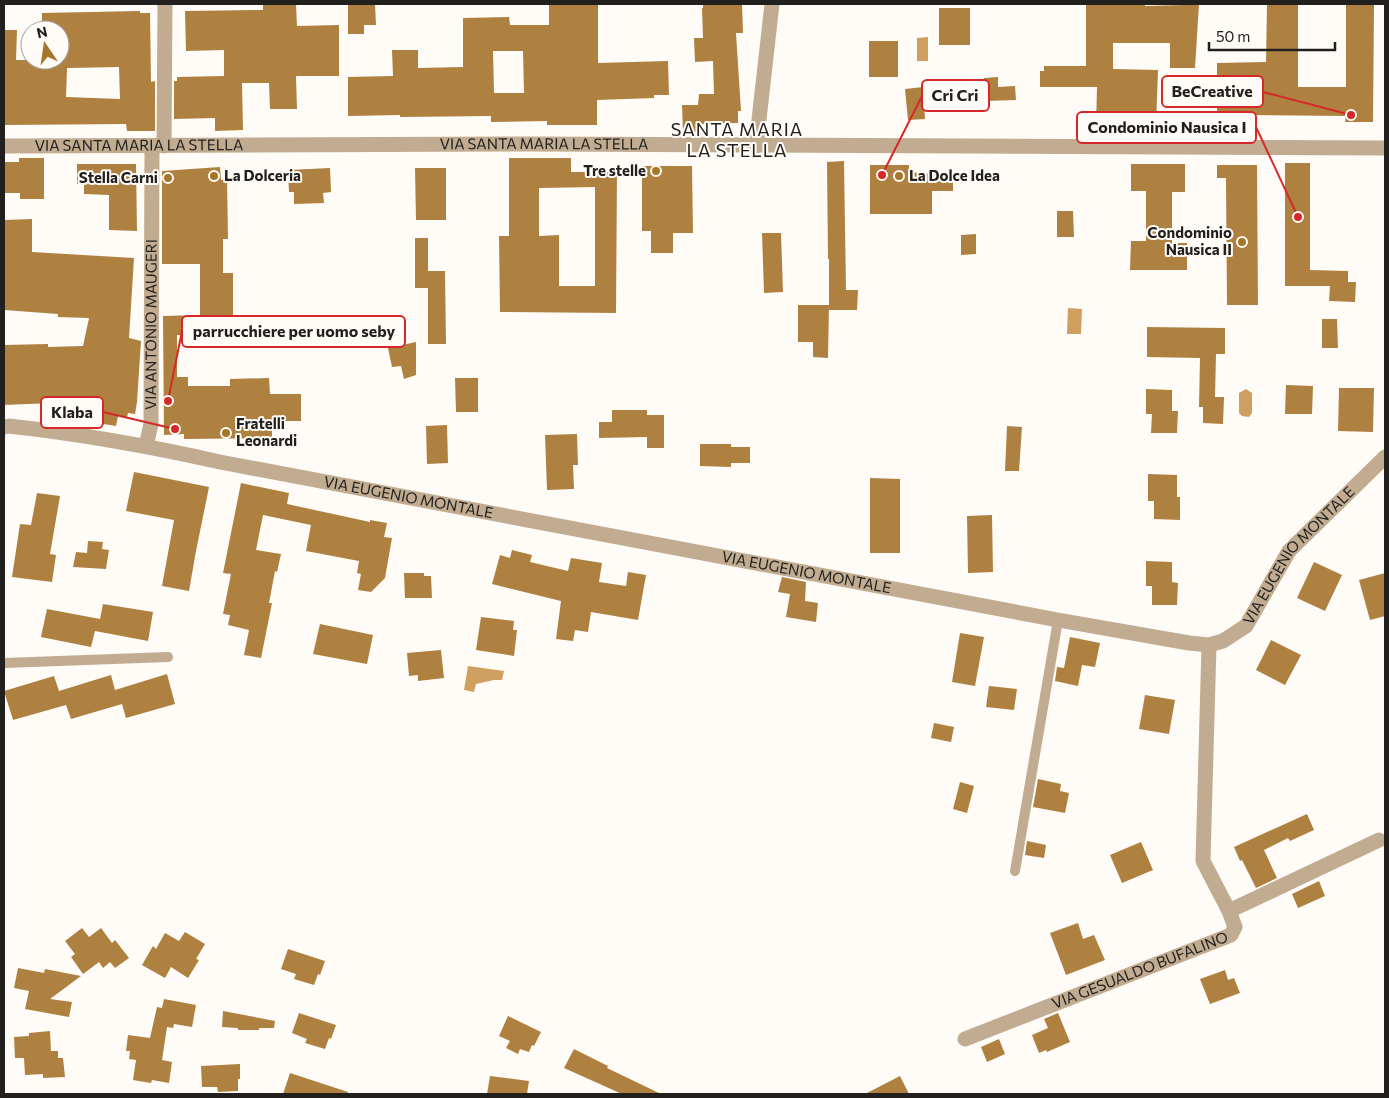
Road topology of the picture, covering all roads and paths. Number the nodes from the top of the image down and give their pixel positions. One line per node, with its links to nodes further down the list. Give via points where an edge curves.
1 (165, 4): 4 (street, VIA ANTONIO MAUGERI)
2 (772, 4): 5 (street)
3 (4, 146): 4 (street, VIA SANTA MARIA LA STELLA)
4 (158, 146): 5 (street, VIA SANTA MARIA LA STELLA); 10 (street, VIA ANTONIO MAUGERI, via 151,424)
5 (756, 146): 6 (street, VIA SANTA MARIA LA STELLA)
6 (1385, 148)
7 (4, 416): 9 (street)
8 (4, 427): 9 (street)
9 (60, 431): 10 (street)
10 (146, 446): 12 (street, VIA EUGENIO MONTALE)
11 (1385, 457): 13 (street, VIA EUGENIO MONTALE, via 1289,551 1246,626 1223,641)
12 (1058, 620): 13 (street, VIA EUGENIO MONTALE); 17 (lane)
13 (1209, 645): 18 (street, VIA GESUALDO BUFALINO, via 1203,861)
14 (168, 657): 15 (lane)
15 (4, 663)
16 (1379, 840): 18 (street)
17 (1015, 871)
18 (1229, 911): 19 (street, VIA GESUALDO BUFALINO, via 1235,927 1231,936)
19 (965, 1039)

